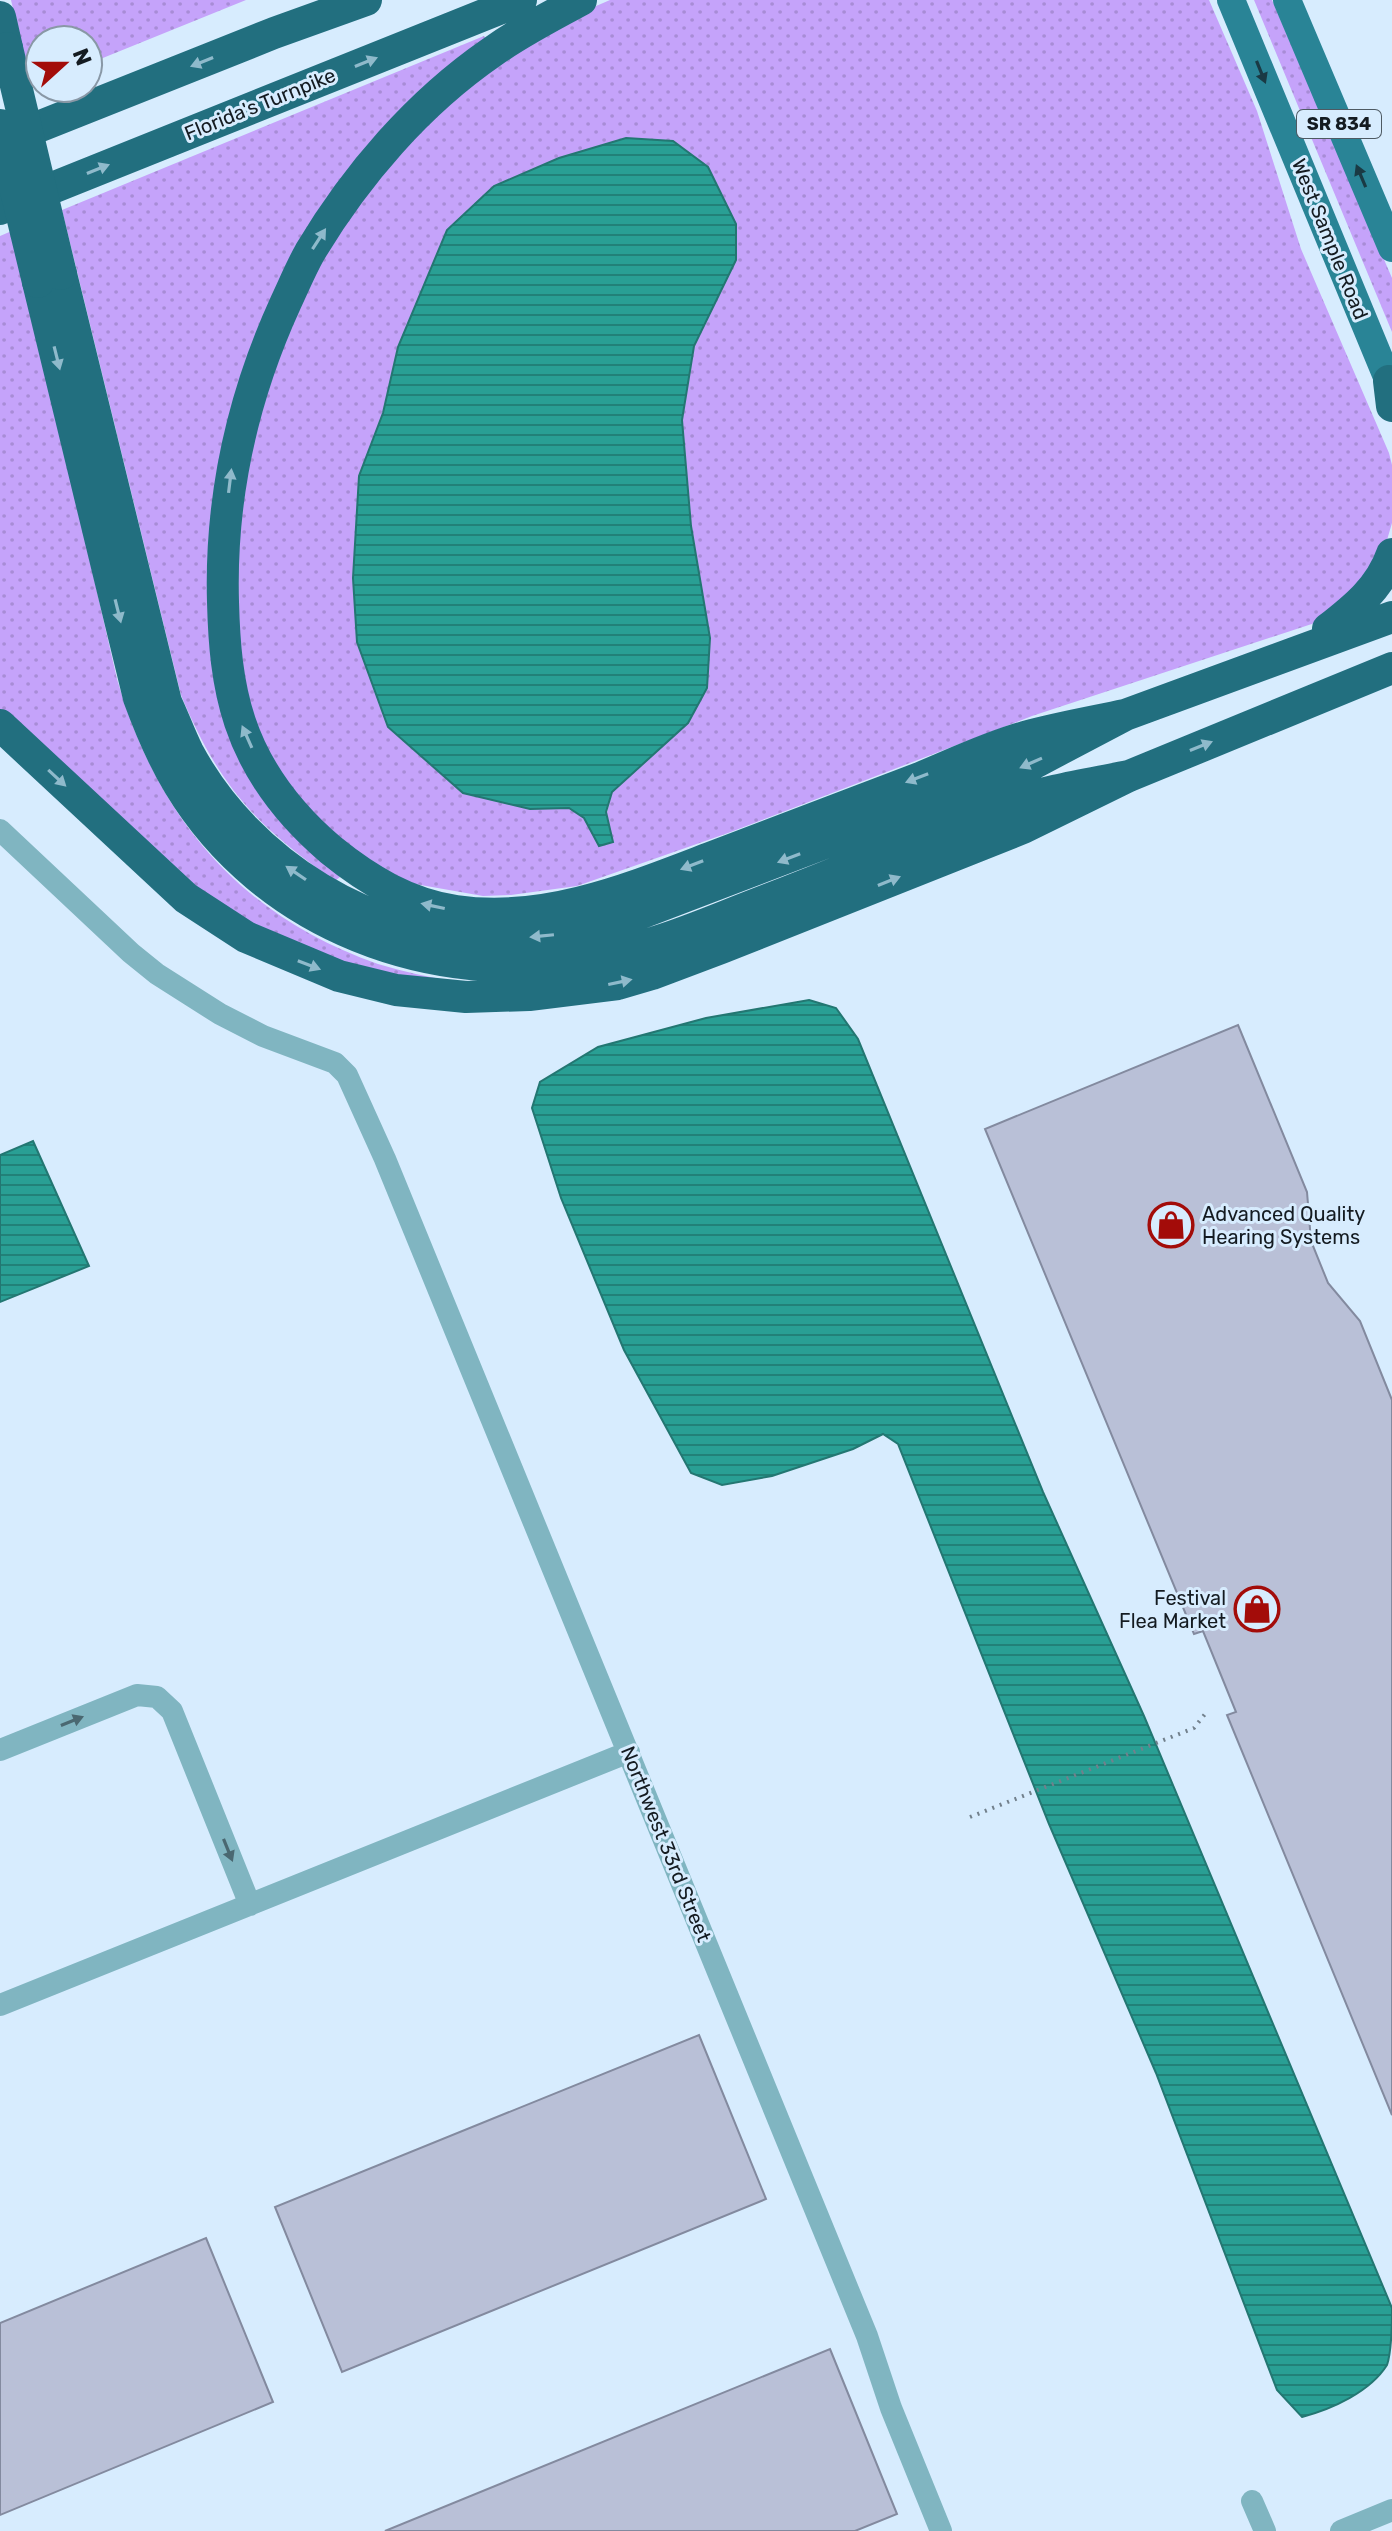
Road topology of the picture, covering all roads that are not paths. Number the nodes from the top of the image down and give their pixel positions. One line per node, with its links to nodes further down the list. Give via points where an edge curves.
1 (329, 0): 8 (highway)
2 (366, 0): 8 (highway)
3 (521, 0): 11 (highway, Florida's Turnpike, one-way to 3)
4 (581, 0): 21 (highway, one-way to 4, via 1023,737 593,899 509,914 444,908 382,886 323,843 285,804 241,725 229,682 224,631 222,573 233,459 262,355 308,255 339,207 409,123 493,51)
5 (1231, 0): 14 (main road, West Sample Road / SR 834, one-way to 14)
6 (1287, 0): 12 (main road, SR 834, one-way to 6)
7 (4, 32): 13 (highway, bridge)
8 (274, 33): 10 (highway, one-way to 10)
9 (0, 125): 13 (highway, bridge)
10 (0, 142)
11 (0, 209)
12 (1392, 248)
13 (50, 278): 21 (highway, one-way to 13, via 1034,763 628,918 579,931 502,940 462,938 368,913 279,862 215,792 189,753 166,702); 23 (highway, one-way to 23, via 139,698 155,742 188,798 234,854 283,897 349,935 454,963 544,966 593,958 664,940 1012,802)
14 (1391, 392)
15 (1392, 554): 17 (highway, via 1361,604)
16 (1392, 617): 17 (highway)
17 (1299, 649): 21 (highway)
18 (1392, 668): 19 (highway)
19 (1352, 686): 20 (highway); 23 (highway, one-way to 19)
20 (1392, 687)
21 (1125, 715)
22 (0, 725): 23 (highway, one-way to 23, via 186,898 246,937 339,976 396,990 466,997 566,991 652,974 1023,828)
23 (1129, 776)
24 (0, 830): 26 (street, Northwest 33rd Street, via 157,974 220,1014 335,1063 347,1075)
25 (0, 1750): 27 (street, one-way to 27, via 137,1695 157,1697 172,1711)
26 (629, 1752): 27 (street); 31 (street, Northwest 33rd Street)
27 (250, 1905): 28 (street)
28 (0, 2005)
29 (1252, 2501): 32 (street)
30 (1392, 2510): 33 (street)
31 (941, 2531)
32 (1265, 2531)
33 (1341, 2531)

